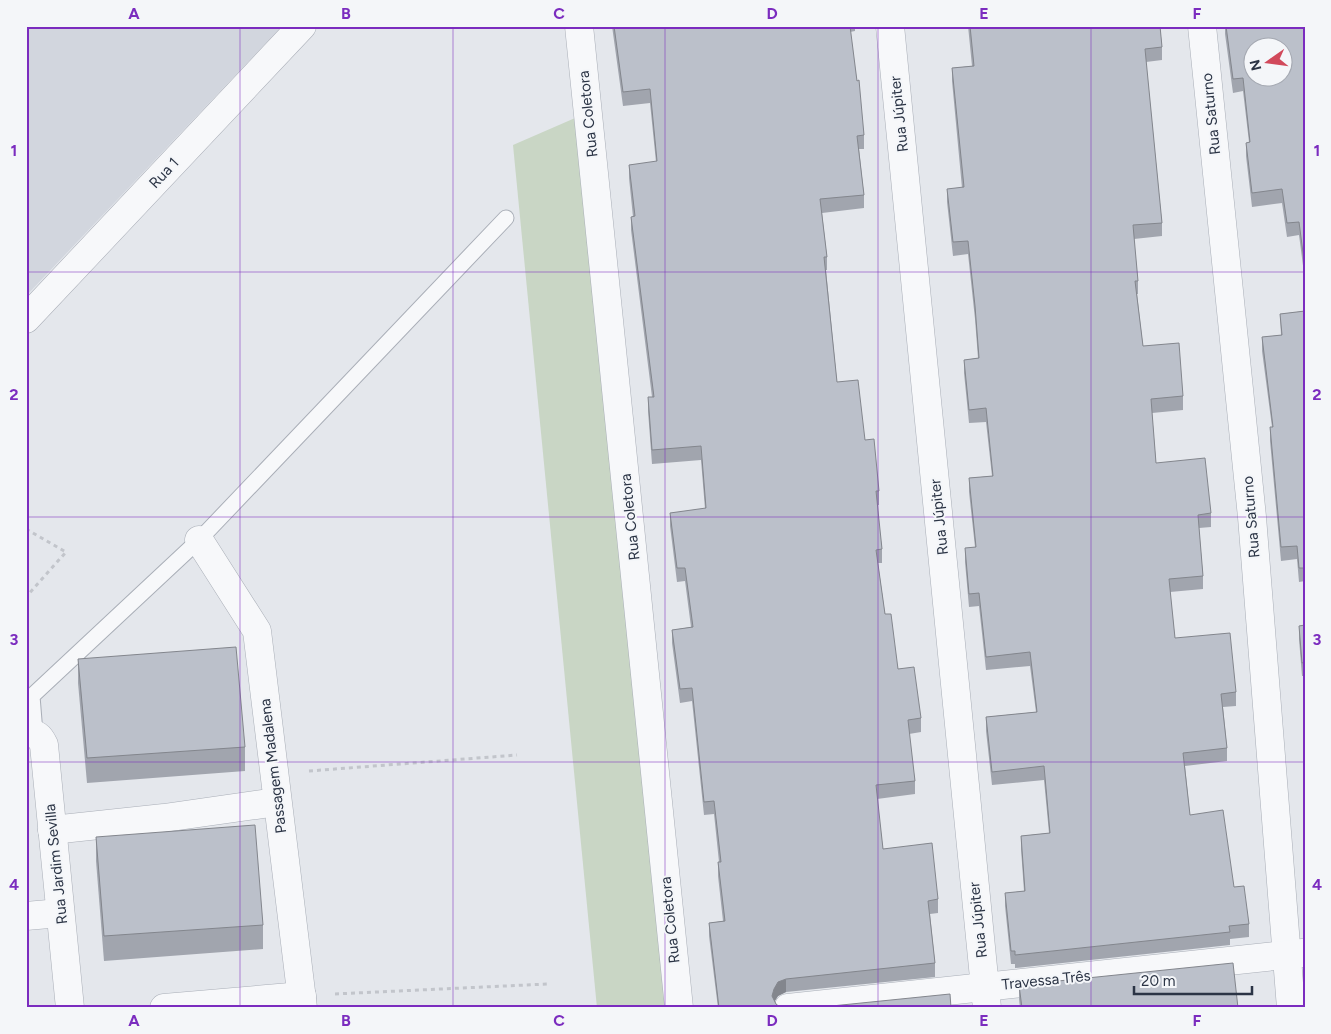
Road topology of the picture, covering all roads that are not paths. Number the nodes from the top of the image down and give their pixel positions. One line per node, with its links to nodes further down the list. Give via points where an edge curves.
1 (302, 26): 6 (street, Rua 1)
2 (579, 26): 18 (street, Rua Coletora)
3 (890, 26): 14 (street, Rua Júpiter)
4 (1202, 26): 13 (street, Rua Saturno)
5 (506, 218): 7 (lane)
6 (26, 319)
7 (199, 540): 8 (lane, via 32,696); 9 (street, Passagem Madalena, via 257,631)
8 (31, 733): 10 (street, Rua Jardim Sevilla, via 41,737 44,745)
9 (277, 802): 10 (street); 15 (street, Passagem Madalena)
10 (52, 830): 11 (street, Rua Jardim Sevilla)
11 (60, 913): 12 (street); 16 (street, Rua Jardim Sevilla)
12 (26, 916)
13 (1296, 954): 14 (street, Travessa Três); 20 (street, Rua Saturno)
14 (986, 997): 19 (street, Travessa Três)
15 (302, 1002): 17 (street)
16 (70, 1008)
17 (164, 1008)
18 (679, 1008)
19 (788, 1008)
20 (1292, 1008)

